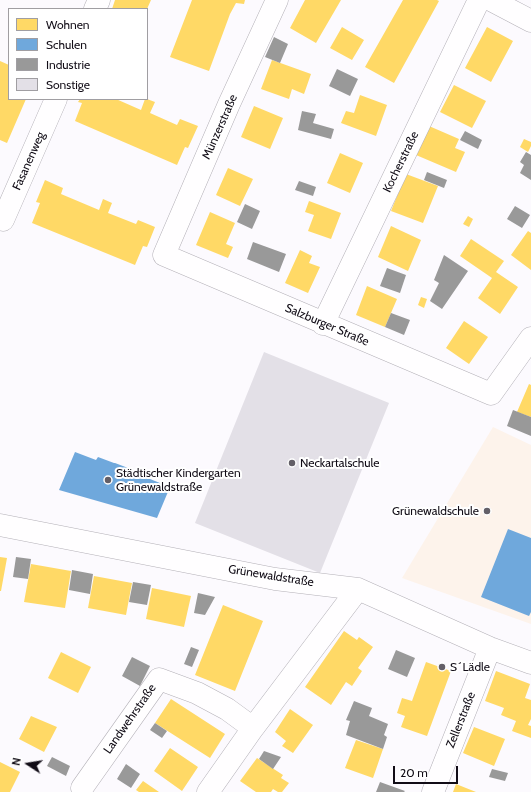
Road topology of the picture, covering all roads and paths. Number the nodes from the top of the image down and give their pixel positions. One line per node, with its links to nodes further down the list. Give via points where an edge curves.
1 (277, 0): 7 (street, Münzerstraße)
2 (480, 0): 8 (street, Kocherstraße)
3 (491, 0): 4 (street)
4 (531, 21)
5 (56, 100): 6 (street, Fasanenweg, via 3,220)
6 (0, 219)
7 (164, 255): 8 (street, Salzburger Straße)
8 (323, 324): 9 (street, Salzburger Straße, via 491,394)
9 (528, 347)
10 (0, 525): 11 (street, Grünewaldstraße, via 275,579)
11 (358, 589): 12 (street, Grünewaldstraße); 14 (street)
12 (490, 648): 13 (street, Grünewaldstraße); 17 (street, Zellerstraße)
13 (531, 662)
14 (253, 728): 15 (street, Landwehrstraße, via 227,709 197,693 159,679); 16 (street)
15 (82, 788)
16 (208, 792)
17 (433, 792)

